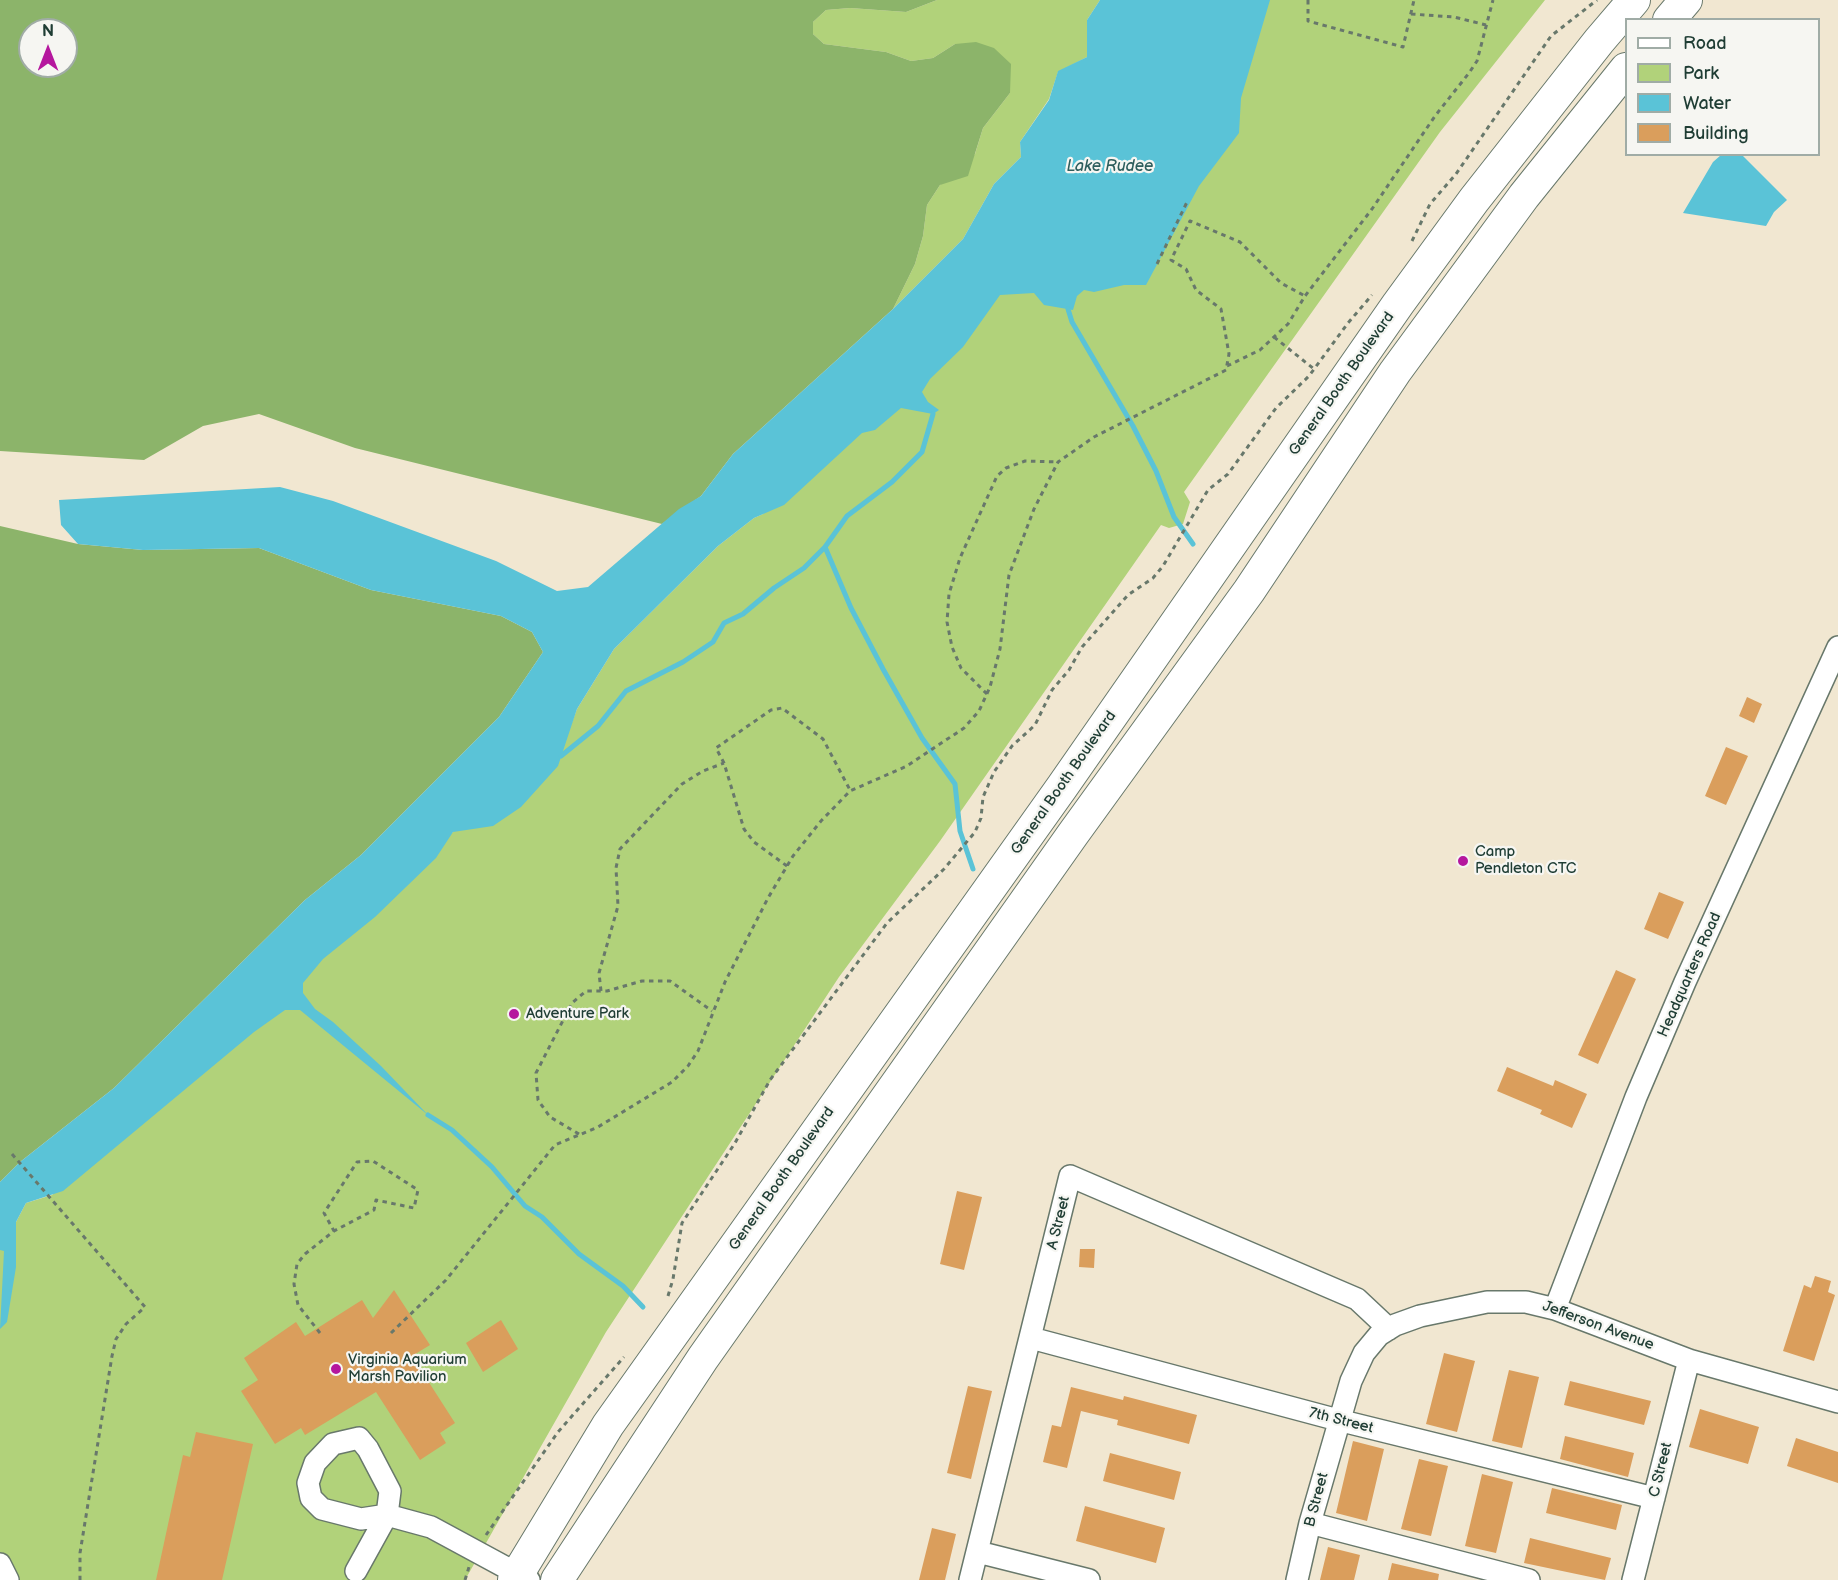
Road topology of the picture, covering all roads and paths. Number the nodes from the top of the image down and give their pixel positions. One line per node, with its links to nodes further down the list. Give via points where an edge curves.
1 (1308, 0): 7 (path, via 1308,21 1403,47)
2 (1414, 0): 7 (path)
3 (1494, 0): 9 (path)
4 (1597, 0): 12 (path, via 1551,36 1456,174 1430,204)
5 (1634, 0): 19 (highway, General Booth Boulevard, via 1474,200)
6 (1686, 0): 8 (highway)
7 (1411, 14): 9 (path, via 1454,17)
8 (1671, 18)
9 (1487, 25): 15 (path, via 1477,61)
10 (1625, 70): 20 (highway, via 1524,196)
11 (1187, 202): 13 (path)
12 (1410, 243)
13 (1158, 264)
14 (1377, 288): 18 (path)
15 (1305, 296): 16 (path, via 1288,324); 17 (path, via 1281,283 1240,242 1190,221 1171,260 1186,269 1196,290 1221,309 1229,354)
16 (1274, 337): 17 (path, via 1260,350); 18 (path)
17 (1226, 368): 21 (path, via 1094,437)
18 (1314, 369): 32 (path, via 1281,403 1228,474 1205,496 1180,542 1153,578 1128,595 1082,647 1052,690 1035,725 1012,746 991,778 975,832 887,923 770,1080 735,1143 682,1223 674,1279)
19 (1344, 381): 20 (street); 48 (highway, General Booth Boulevard, via 1062,787 608,1425)
20 (1373, 404): 51 (highway, via 1249,591 703,1358)
21 (1058, 462): 23 (path, via 1034,509 1009,576 1000,649); 23 (path, via 1025,461 997,476 951,585 947,622 952,647 961,668)
22 (1838, 647): 33 (street, Headquarters Road, via 1685,982 1636,1097)
23 (987, 694): 25 (path, via 964,728 907,766)
24 (724, 763): 25 (path, via 716,748 771,710 782,708 823,739); 26 (path, via 744,830); 27 (path, via 682,784 620,849 616,868 618,906 599,973)
25 (850, 791): 26 (path)
26 (787, 866): 28 (path)
27 (601, 991): 28 (path, via 642,981 670,981); 29 (path, via 586,991 572,1004 536,1072 538,1100 549,1117)
28 (712, 1011): 29 (path, via 698,1051 672,1082)
29 (579, 1134): 35 (path, via 555,1145 446,1280)
30 (12, 1154): 50 (path, via 145,1307 116,1339 80,1553)
31 (334, 1231): 31 (path, via 374,1210 376,1200 414,1208 418,1190 373,1161 357,1162 324,1213); 36 (path, via 297,1264 294,1284 298,1305)
32 (667, 1298)
33 (1555, 1309): 34 (street, Jefferson Avenue, via 1526,1302 1487,1302 1420,1316); 39 (street, Jefferson Avenue)
34 (1389, 1329): 37 (street, A Street, via 1357,1299 1070,1176); 41 (street, Jefferson Avenue, via 1364,1353)
35 (391, 1333)
36 (320, 1334)
37 (1031, 1338): 41 (street, 7th Street); 45 (street, A Street)
38 (626, 1355): 44 (path, via 558,1431)
39 (1689, 1360): 40 (street, Jefferson Avenue); 42 (street, C Street)
40 (1838, 1402)
41 (1338, 1420): 42 (street, 7th Street); 43 (street, B Street)
42 (1654, 1498): 56 (street, C Street)
43 (1310, 1523): 54 (street, B Street); 55 (street)
44 (486, 1535)
45 (978, 1552): 52 (street, A Street); 53 (street)
46 (0, 1564): 49 (street)
47 (356, 1571): 48 (street, via 387,1515 431,1527)
48 (520, 1578)
49 (8, 1580)
50 (80, 1580)
51 (556, 1580)
52 (970, 1580)
53 (1089, 1580)
54 (1297, 1580)
55 (1529, 1580)
56 (1633, 1580)

